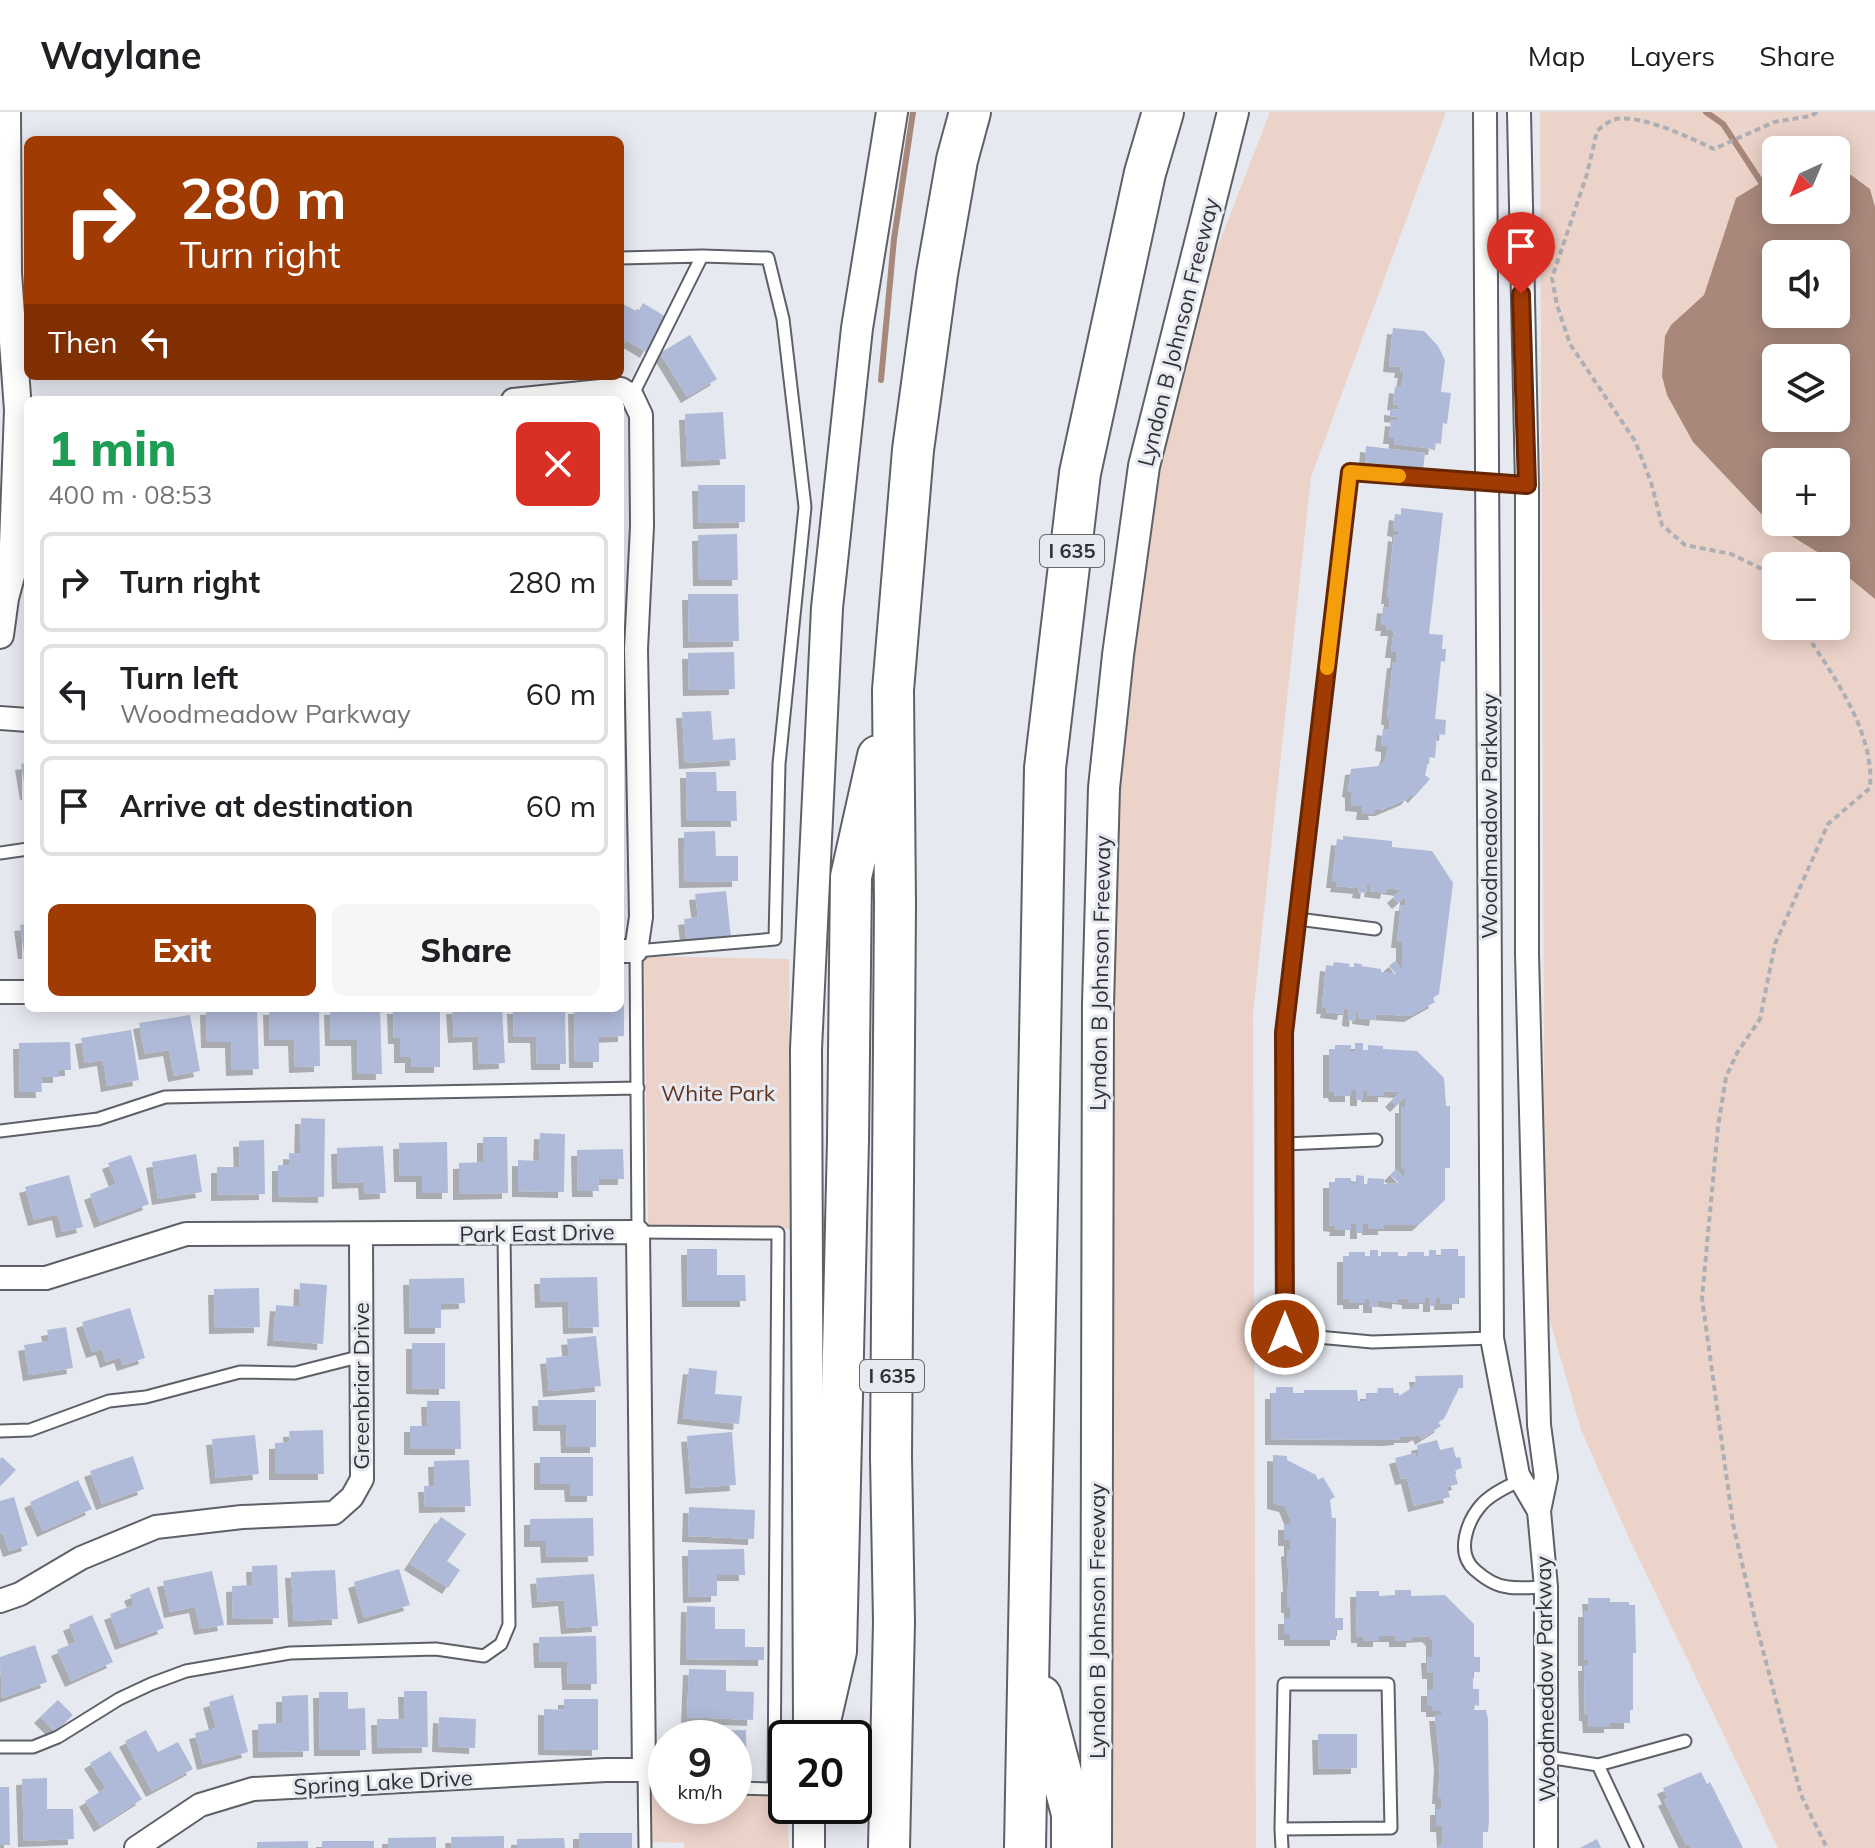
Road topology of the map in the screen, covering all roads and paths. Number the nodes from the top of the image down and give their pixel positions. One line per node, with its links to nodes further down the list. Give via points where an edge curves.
1 (892, 112): 47 (main road, via 857,328 827,608 806,1049)
2 (970, 112): 21 (highway, I 635, via 937,274 913,450)
3 (1163, 112): 46 (highway, I 635, via 1080,473 1045,768)
4 (1233, 112): 64 (main road, Lyndon B Johnson Freeway, via 1144,466 1104,788 1098,1004)
5 (1485, 112): 15 (street, Woodmeadow Parkway)
6 (1519, 112): 16 (street, Woodmeadow Parkway)
7 (1817, 112): 17 (path, via 1774,122 1714,149 1639,119 1615,119 1597,131 1552,278 1570,344 1635,441 1662,525 1685,545 1731,554)
8 (4, 122): 11 (street)
9 (702, 256): 10 (lane); 13 (lane); 28 (lane, via 768,258 783,319 805,507 779,764 775,939)
10 (624, 258)
11 (9, 273): 14 (street)
12 (552, 396): 13 (street, via 621,389)
13 (632, 396): 28 (street, via 641,415 636,649 641,917)
14 (15, 410): 18 (street)
15 (1487, 483): 16 (lane); 26 (lane, via 1350,472); 39 (street, Woodmeadow Parkway)
16 (1527, 485): 43 (street, Woodmeadow Parkway, via 1527,954 1539,1425 1546,1477)
17 (1762, 570)
18 (13, 571): 19 (street)
19 (0, 635)
20 (1809, 640): 68 (path, via 1861,727 1872,769 1870,788 1828,824 1775,944 1760,1019 1726,1077 1702,1298 1733,1524 1801,1795)
21 (893, 690): 48 (highway, via 851,877 836,1651); 61 (highway, I 635, via 894,1622)
22 (0, 718): 23 (street)
23 (24, 720)
24 (24, 850): 25 (lane)
25 (0, 853)
26 (1298, 919): 27 (lane); 34 (lane, via 1284,1033)
27 (1375, 929)
28 (628, 951): 31 (lane)
29 (0, 992): 30 (street)
30 (24, 992)
31 (638, 1088): 32 (lane, via 165,1097 98,1119); 35 (lane)
32 (0, 1131)
33 (1376, 1140): 34 (lane)
34 (1285, 1144): 39 (lane, via 1285,1334 1372,1342)
35 (638, 1232): 36 (street, Park East Drive); 53 (street, Park East Drive); 55 (lane, via 778,1233 774,1789)
36 (504, 1233): 37 (street, Park East Drive); 50 (lane, via 509,1625 501,1644 484,1656 436,1649 290,1653 186,1671 119,1699 58,1737 33,1747)
37 (361, 1235): 38 (street, Park East Drive, via 186,1234 46,1278); 40 (street, Greenbriar Drive)
38 (0, 1278)
39 (1492, 1338): 42 (street, Woodmeadow Parkway)
40 (362, 1356): 41 (lane, via 295,1373 240,1372 146,1397 109,1401 30,1430); 45 (street, Greenbriar Drive, via 362,1479 334,1513 156,1527 81,1558)
41 (0, 1431)
42 (1521, 1480): 43 (street, Woodmeadow Parkway); 44 (lane, via 1483,1504 1471,1523 1464,1555 1494,1583)
43 (1539, 1511): 44 (street, Woodmeadow Parkway)
44 (1546, 1587): 51 (street, Woodmeadow Parkway)
45 (0, 1601)
46 (1028, 1648): 62 (highway, I 635); 63 (highway, via 1072,1814)
47 (809, 1720)
48 (820, 1720)
49 (1685, 1741): 52 (lane)
50 (0, 1747)
51 (1548, 1757): 52 (lane); 66 (street, Woodmeadow Parkway)
52 (1598, 1765): 67 (lane)
53 (644, 1770): 54 (lane); 58 (street, Spring Lake Drive, via 253,1789 200,1805); 59 (lane)
54 (648, 1774)
55 (752, 1788)
56 (809, 1824): 60 (main road)
57 (1281, 1829): 57 (lane, via 1391,1828 1388,1684 1284,1684); 65 (lane)
58 (136, 1848)
59 (645, 1848)
60 (809, 1848)
61 (889, 1848)
62 (1025, 1848)
63 (1072, 1848)
64 (1096, 1848)
65 (1282, 1848)
66 (1546, 1848)
67 (1637, 1848)
68 (1827, 1848)

